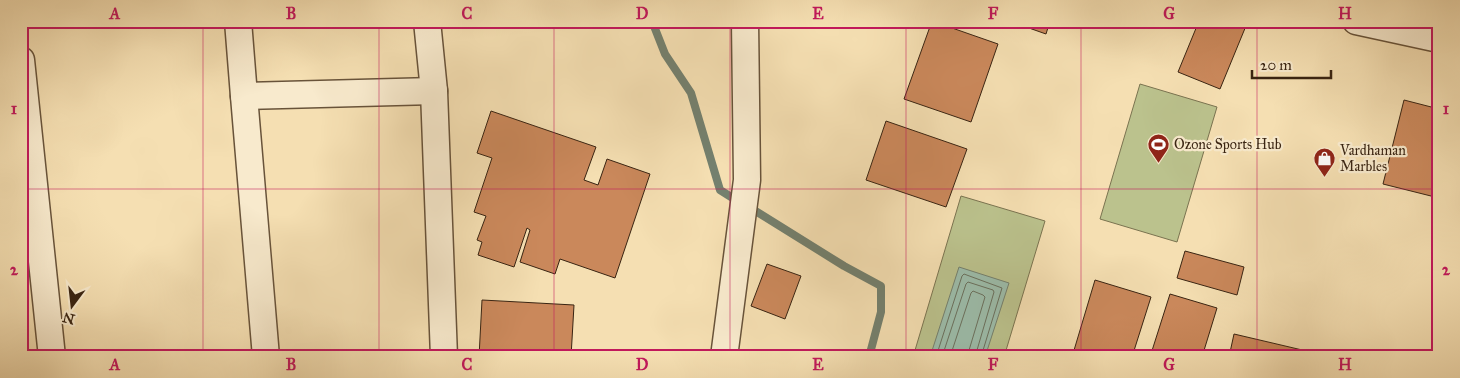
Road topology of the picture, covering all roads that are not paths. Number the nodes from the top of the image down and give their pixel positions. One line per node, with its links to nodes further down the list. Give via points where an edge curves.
1 (238, 21): 8 (street)
2 (427, 21): 7 (street)
3 (745, 21): 12 (street, via 746,186)
4 (1356, 21): 5 (street)
5 (1439, 38)
6 (21, 60): 9 (street)
7 (434, 91): 8 (street); 11 (street)
8 (244, 96): 10 (street)
9 (52, 357)
10 (266, 357)
11 (444, 357)
12 (724, 357)

